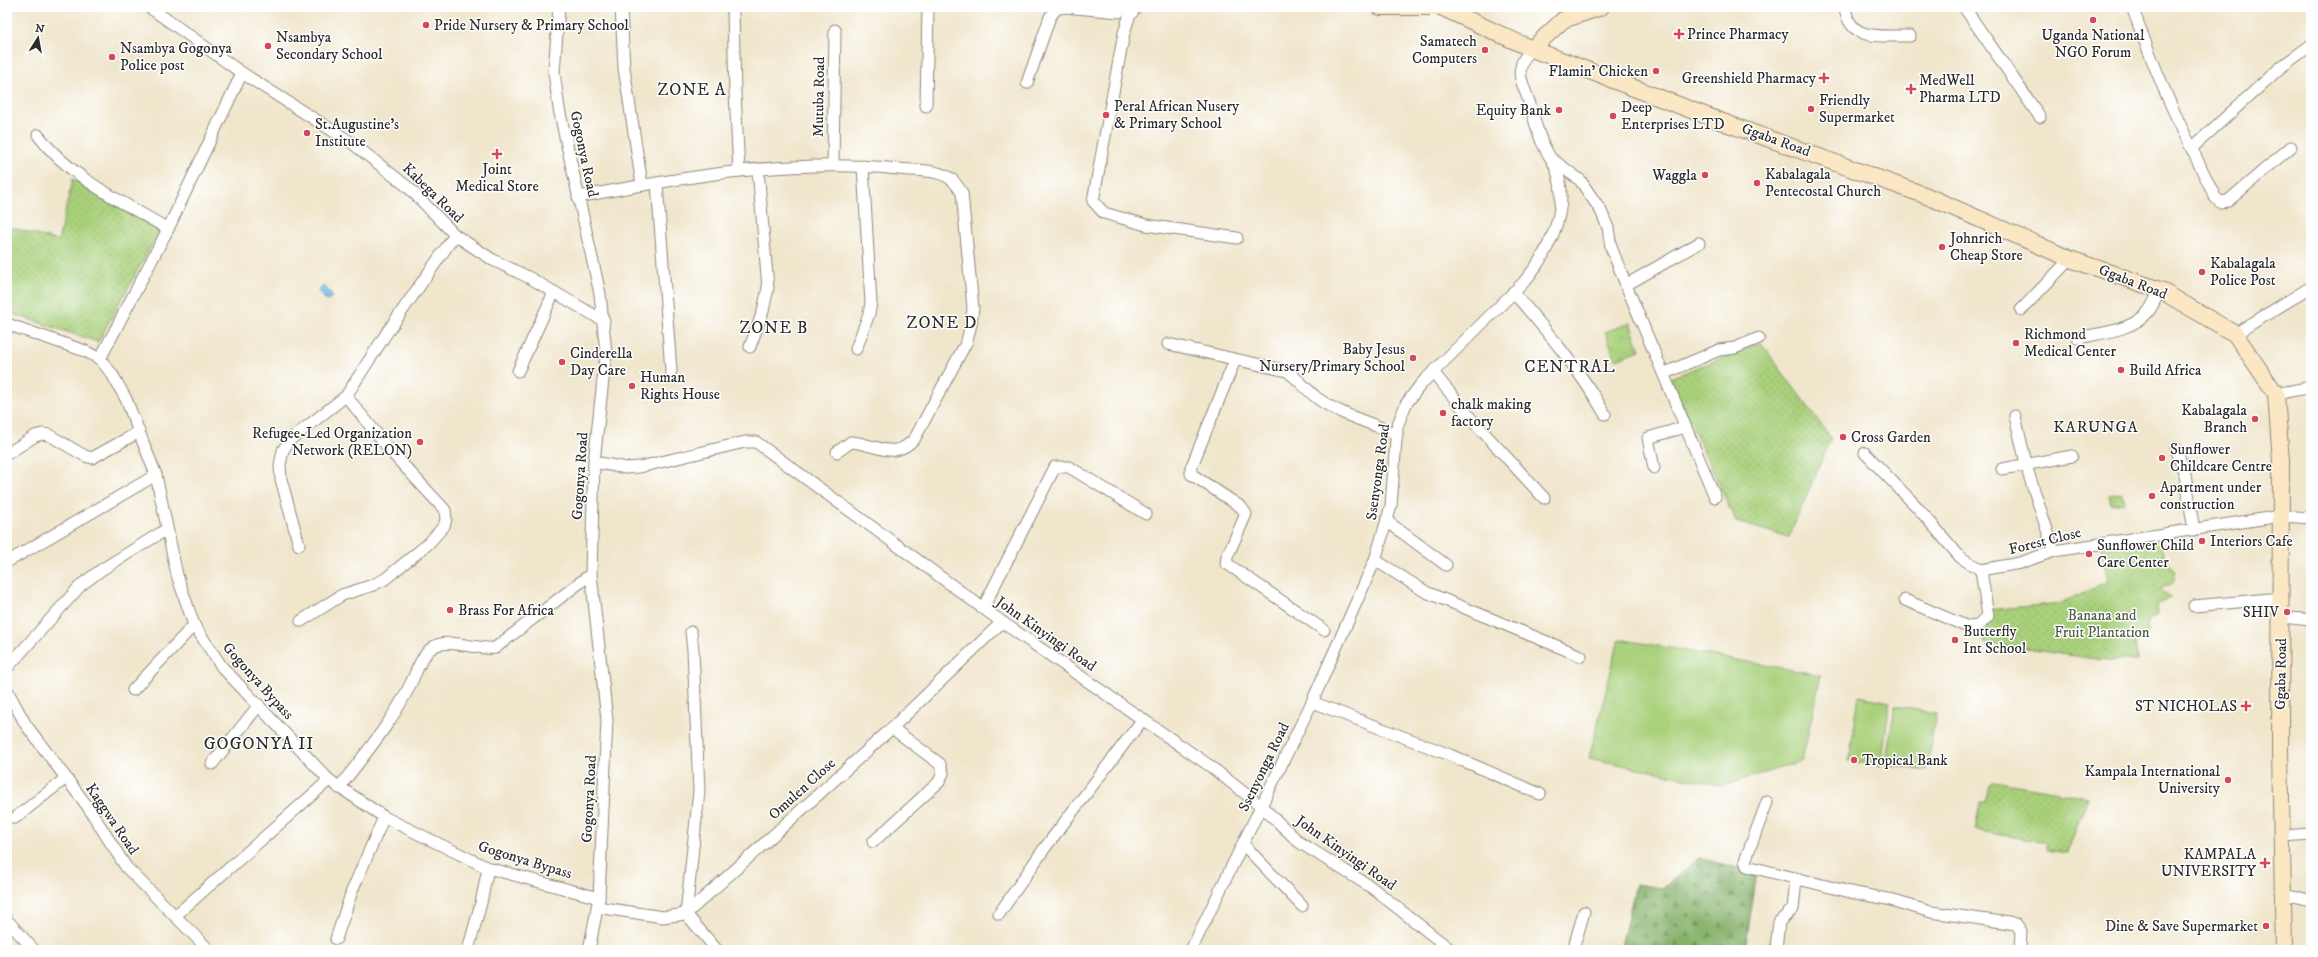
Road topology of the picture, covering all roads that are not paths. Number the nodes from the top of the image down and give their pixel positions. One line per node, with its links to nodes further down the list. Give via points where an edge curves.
1 (149, 7): 18 (street, Kabega Road)
2 (559, 7): 32 (street, Gogonya Road, via 554,72)
3 (621, 7): 31 (street, via 624,68)
4 (928, 7): 20 (street)
5 (1123, 7): 19 (street, via 1119,12 1065,7 1056,9 1050,17)
6 (1136, 7): 35 (street, via 1129,17 1124,33 1093,201 1104,213 1146,225)
7 (1380, 7): 8 (main road)
8 (1442, 7): 17 (main road, Ggaba Road)
9 (1601, 7): 17 (main road, via 1564,20)
10 (1845, 7): 15 (street, via 1846,17 1851,25 1862,34)
11 (1964, 7): 21 (street)
12 (2132, 7): 23 (street, via 2178,121)
13 (733, 13): 29 (street)
14 (835, 30): 26 (street, Mutuba Road)
15 (1910, 36)
16 (2311, 45): 23 (street, via 2281,67)
17 (1532, 49): 25 (street, Ssenyonga Road, via 1522,63 1520,74 1542,143); 37 (main road, Ggaba Road, via 1927,196)
18 (242, 73): 33 (street); 34 (street, Kabega Road, via 352,143 409,188)
19 (1026, 82)
20 (926, 106)
21 (2040, 117)
22 (38, 135): 33 (street, via 48,149 68,166)
23 (2193, 147): 24 (street, via 2215,197 2220,202 2228,201)
24 (2291, 147)
25 (1553, 160): 38 (street, via 1580,180 1601,212); 42 (street, Ssenyonga Road, via 1561,186 1550,244 1537,266)
26 (832, 165): 27 (street); 28 (street)
27 (863, 166): 51 (street, via 871,302); 67 (street, via 937,173 954,181 962,193 973,308 963,348 916,438 909,446 898,450 884,450 851,442)
28 (758, 169): 29 (street); 50 (street, via 768,288)
29 (740, 171): 30 (street)
30 (657, 183): 31 (street); 55 (street)
31 (642, 185): 32 (street)
32 (578, 197): 44 (street, Gogonya Road)
33 (168, 229): 52 (street)
34 (455, 235): 41 (street, Kabega Road, via 493,260); 60 (street)
35 (1237, 238)
36 (1699, 243): 38 (street)
37 (2070, 258): 40 (main road, Ggaba Road); 43 (street)
38 (1626, 285): 57 (street)
39 (2310, 289): 46 (street)
40 (2160, 290): 46 (main road, Ggaba Road); 48 (street, via 2148,312 2138,320 2125,327)
41 (554, 292): 44 (street, Kabega Road); 54 (street)
42 (1513, 292): 56 (street, Ssenyonga Road); 61 (street, via 1586,382)
43 (2021, 310)
44 (604, 321): 71 (street, Gogonya Road, via 606,352)
45 (7, 324): 52 (street, via 64,342)
46 (2235, 334): 59 (main road, Ggaba Road)
47 (1759, 338): 57 (street, via 1735,348 1719,350)
48 (2078, 338)
49 (1168, 344): 53 (street)
50 (750, 348)
51 (856, 349)
52 (100, 359): 64 (street, Gogonya Bypass, via 126,399)
53 (1235, 360): 65 (street, via 1287,371 1331,406); 101 (street, via 1191,468 1191,474 1241,507 1246,514 1226,564)
54 (518, 371)
55 (671, 371)
56 (1433, 372): 65 (street, Ssenyonga Road, via 1406,404); 77 (street, via 1473,421)
57 (1665, 373): 63 (street)
58 (2311, 387): 59 (street)
59 (2276, 394): 79 (main road, Ggaba Road, via 2281,462)
60 (346, 396): 84 (street, via 291,439 281,458 282,479); 97 (street, via 394,455 445,510 446,519 444,526 428,544 384,579 342,595)
61 (1605, 414)
62 (2015, 416): 72 (street)
63 (1685, 427): 73 (street, via 1648,438); 76 (street)
64 (139, 432): 69 (street, via 92,458 46,434 35,436); 75 (street, Gogonya Bypass)
65 (1397, 434): 81 (street, Ssenyonga Road)
66 (2176, 448): 83 (street, via 2185,475)
67 (837, 452)
68 (1865, 453): 89 (street, via 1918,508 1960,557)
69 (7, 454)
70 (2072, 456): 72 (street)
71 (594, 462): 90 (street, Gogonya Road); 94 (street, John Kinyingi Road, via 640,468 745,442 756,442)
72 (2026, 465): 74 (street); 85 (street)
73 (1654, 468)
74 (2002, 469)
75 (156, 475): 82 (street, Gogonya Bypass); 87 (street)
76 (1715, 496)
77 (1544, 498)
78 (1146, 514): 94 (street, via 1069,467 1055,467)
79 (2281, 516): 80 (street, Forest Close); 83 (street, Forest Close); 91 (main road, Ggaba Road)
80 (2311, 518)
81 (1388, 522): 86 (street, Ssenyonga Road); 88 (street)
82 (167, 529): 99 (street, Gogonya Bypass, via 177,575); 103 (street, via 81,585)
83 (2194, 530): 85 (street, Forest Close)
84 (299, 545)
85 (2054, 552): 89 (street, Forest Close, via 2020,563)
86 (1375, 560): 101 (street, Ssenyonga Road); 102 (street, via 1426,592)
87 (7, 562)
88 (1446, 565)
89 (1981, 570): 92 (street, via 1988,616 1978,626 1968,627)
90 (591, 574): 113 (street, via 495,648 444,643 429,650 404,699); 127 (street, Gogonya Road, via 607,720)
91 (2281, 598): 93 (street); 95 (main road, Ggaba Road)
92 (1906, 600)
93 (2194, 606)
94 (983, 608): 98 (street, John Kinyingi Road)
95 (2281, 617): 96 (street); 120 (main road, Ggaba Road, via 2280,750)
96 (2311, 620)
97 (301, 621)
98 (1002, 622): 108 (street, John Kinyingi Road); 109 (street, Omulen Close)
99 (194, 625): 104 (street); 107 (street, Gogonya Bypass, via 222,667)
100 (691, 632): 130 (street, via 699,791)
101 (1340, 640): 106 (street, Ssenyonga Road)
102 (1580, 656)
103 (7, 668)
104 (133, 690)
105 (8, 693): 111 (street, Kaggwa Road, via 26,725)
106 (1312, 702): 114 (street); 116 (street, Ssenyonga Road)
107 (259, 705): 110 (street); 112 (street, Gogonya Bypass)
108 (1143, 719): 116 (street, John Kinyingi Road); 131 (street, via 1052,838)
109 (892, 728): 121 (street, via 940,764 943,773 939,782); 130 (street, Omulen Close)
110 (212, 764)
111 (66, 778): 118 (street); 132 (street, Kaggwa Road, via 88,807 126,867)
112 (329, 780): 113 (street, Gogonya Bypass); 132 (street)
113 (339, 788): 117 (street, Gogonya Bypass)
114 (1540, 794)
115 (1767, 802): 124 (street, via 1745,864)
116 (1261, 806): 122 (street, Ssenyonga Road); 141 (street, John Kinyingi Road, via 1300,842 1371,887)
117 (384, 817): 123 (street, Gogonya Bypass); 134 (street, via 352,891)
118 (15, 818)
119 (2311, 834): 120 (street)
120 (2283, 836): 125 (main road, Ggaba Road)
121 (873, 842)
122 (1243, 844): 128 (street); 140 (street, Ssenyonga Road)
123 (488, 868): 127 (street, Gogonya Bypass); 137 (street)
124 (1796, 879): 143 (street, via 1793,910 1779,922 1776,948); 144 (street, via 1887,899 1931,912 2016,924 2021,931)
125 (2284, 894): 126 (street); 145 (main road, Ggaba Road)
126 (2311, 900)
127 (598, 903): 130 (street, via 663,917); 138 (street, Gogonya Road)
128 (1302, 906)
129 (1584, 912): 142 (street)
130 (686, 914): 139 (street)
131 (1000, 914)
132 (175, 916): 136 (street, Kaggwa Road)
133 (7, 920): 135 (street)
134 (336, 939)
135 (34, 950)
136 (209, 950)
137 (468, 950)
138 (588, 950)
139 (717, 950)
140 (1191, 950)
141 (1451, 950)
142 (1573, 950)
143 (1780, 950)
144 (2020, 950)
145 (2284, 950)

